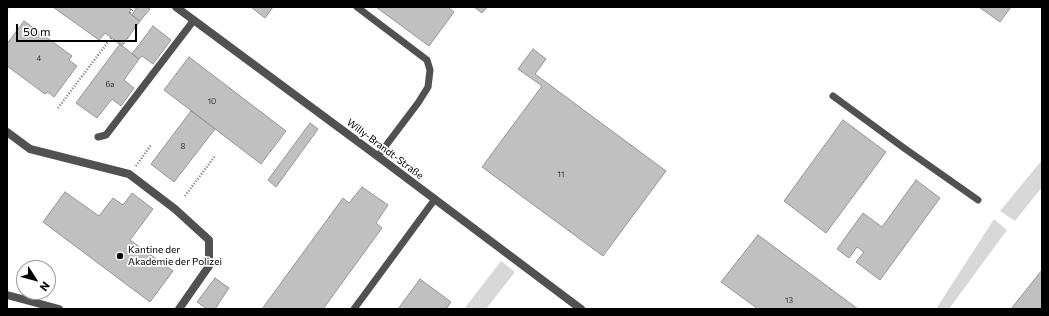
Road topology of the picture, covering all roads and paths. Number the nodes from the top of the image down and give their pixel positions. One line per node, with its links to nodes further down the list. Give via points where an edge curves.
1 (134, 7): 4 (path)
2 (176, 7): 5 (street, Willy-Brandt-Straße)
3 (357, 7): 13 (lane, via 427,60 430,70 428,87)
4 (130, 13)
5 (194, 20): 10 (lane, via 106,135); 13 (street, Willy-Brandt-Straße)
6 (111, 38): 8 (path)
7 (833, 96): 17 (lane)
8 (58, 108)
9 (7, 132): 20 (street, via 30,149 129,174 176,209 209,240 209,266)
10 (98, 137)
11 (152, 145): 14 (path)
12 (215, 156): 15 (path)
13 (378, 156): 16 (street, Willy-Brandt-Straße)
14 (135, 168)
15 (185, 196)
16 (436, 199): 21 (lane); 22 (street, Willy-Brandt-Straße)
17 (978, 200)
18 (7, 296): 19 (street)
19 (59, 309)
20 (179, 309)
21 (354, 309)
22 (581, 309)

